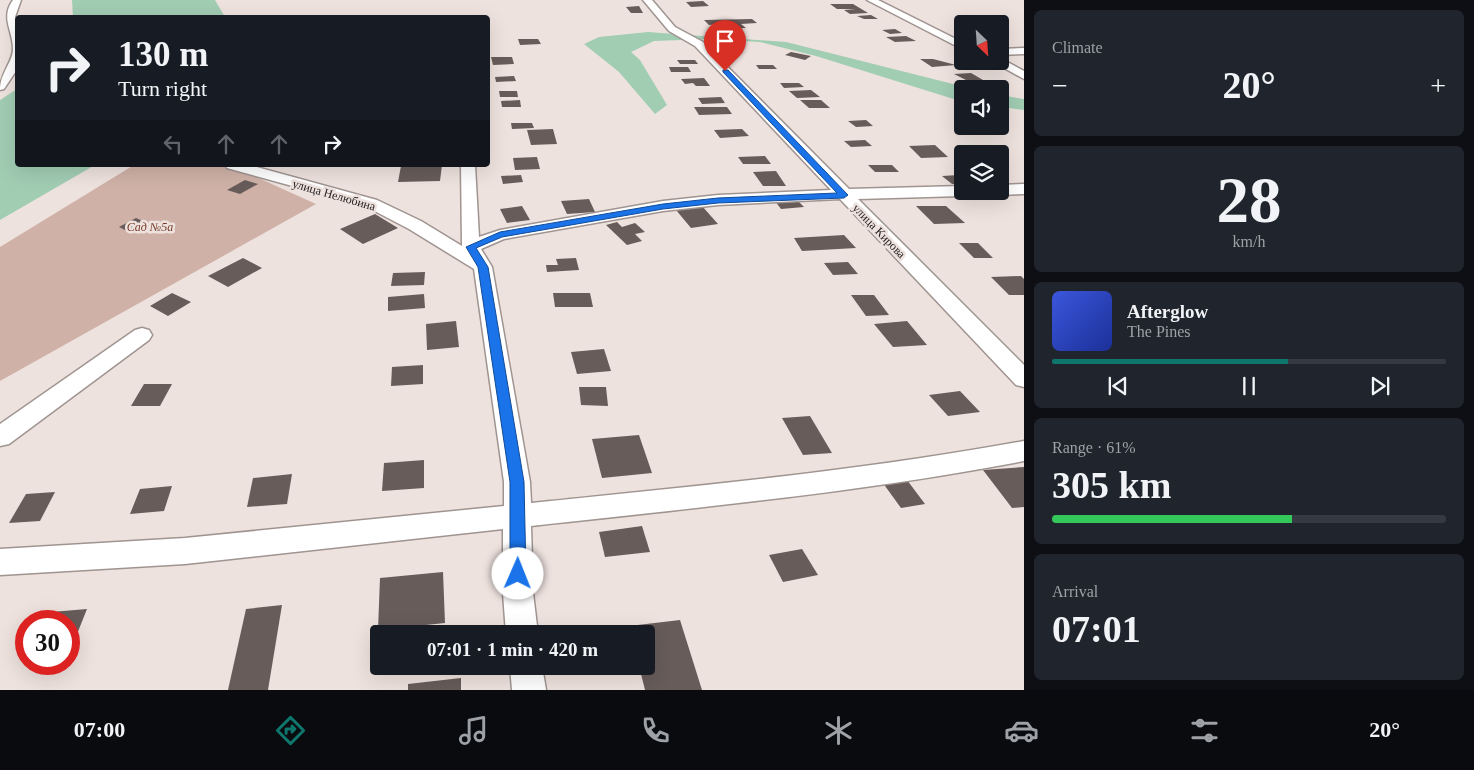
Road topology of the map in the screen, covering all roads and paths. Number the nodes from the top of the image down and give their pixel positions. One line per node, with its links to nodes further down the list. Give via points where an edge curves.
1 (17, 0): 4 (street, via 11,6 9,16)
2 (647, 0): 17 (street, улица Кирова, via 672,29 699,44)
3 (871, 0): 5 (street)
4 (15, 38)
5 (954, 42)
6 (1024, 51): 7 (street)
7 (1009, 52)
8 (15, 58): 11 (street, via 10,73)
9 (1009, 67): 10 (street)
10 (1024, 76)
11 (0, 86)
12 (239, 167): 19 (street, улица Нелюбина, via 371,203 415,225)
13 (468, 167): 18 (street)
14 (1024, 189): 15 (street)
15 (1009, 190)
16 (954, 191): 17 (street)
17 (844, 195): 18 (street, via 718,200 663,206 500,234); 21 (street, улица Кирова)
18 (470, 247): 19 (street)
19 (483, 267): 24 (street, via 517,482)
20 (142, 335): 22 (street)
21 (1024, 380)
22 (0, 436)
23 (1024, 451): 24 (street, via 830,482)
24 (519, 514): 25 (street, via 185,551); 26 (street, via 518,594)
25 (0, 562)
26 (521, 625)
27 (527, 675): 28 (street)
28 (529, 690)

